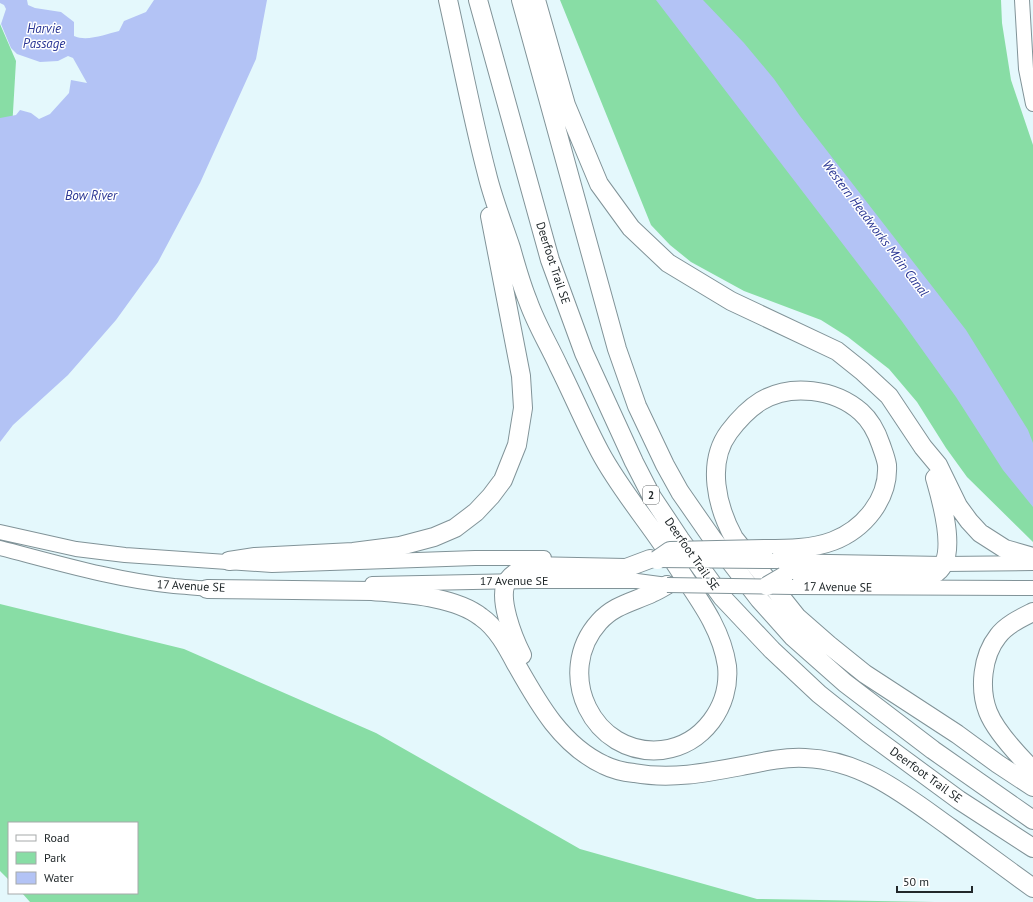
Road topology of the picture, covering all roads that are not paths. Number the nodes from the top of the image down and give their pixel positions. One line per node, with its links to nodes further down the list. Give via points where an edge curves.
1 (448, 0): 7 (highway)
2 (478, 0): 28 (highway, Deerfoot Trail SE / 2, via 550,260 584,353 634,462 680,540 722,597 772,650 819,694 959,800)
3 (521, 0): 27 (highway, Deerfoot Trail SE / 2, via 620,355 637,406 680,492 754,593 793,637 845,683 897,723)
4 (536, 0): 8 (highway, via 569,112 599,184 631,228 668,263 730,301 837,351 888,396)
5 (1023, 0): 6 (main road, via 1026,69)
6 (1033, 104)
7 (487, 175): 14 (highway, via 486,197 521,376 523,408 517,445 503,480 476,512 455,528 434,537 400,546 353,552 255,557); 19 (highway, via 528,302 600,452 619,484 708,611 724,652 727,675 721,705 714,718 699,735 676,746 651,750 624,744 600,727 584,703 580,686 580,656 593,630 610,612 622,604)
8 (923, 447): 12 (highway, via 938,465 958,506 980,533 1005,549); 16 (highway, via 936,478 946,522 948,545)
9 (0, 532): 14 (main road, 17 Avenue SE, via 69,547 125,555)
10 (0, 548): 22 (main road, 17 Avenue SE, via 95,573 146,583)
11 (769, 555): 13 (highway, bridge, via 670,551); 16 (main road, 17 Avenue SE); 26 (highway, via 788,549 820,545 843,537 865,521 882,496 887,464 878,435 861,412 836,397 805,391 776,395 763,400 737,421 719,451 716,486 726,524 734,538 797,617 865,674)
12 (1033, 557)
13 (653, 560): 14 (main road, 17 Avenue SE, via 496,558 285,565); 17 (highway, via 626,568 529,566)
14 (229, 561)
15 (1033, 563): 16 (main road, 17 Avenue SE)
16 (944, 564): 18 (highway, via 935,574 916,578)
17 (507, 581): 19 (main road, 17 Avenue SE, via 637,581); 22 (main road, 17 Avenue SE); 24 (highway, via 504,595 510,628)
18 (789, 581): 20 (highway, bridge); 21 (main road, 17 Avenue SE)
19 (667, 585): 20 (main road, 17 Avenue SE, bridge)
20 (767, 586)
21 (1033, 588)
22 (207, 589): 24 (highway, via 372,591 406,594 454,604 481,616 501,638 539,704)
23 (1033, 612): 25 (highway, via 998,636 989,651 985,664 984,697 988,713 994,723 1017,754)
24 (559, 731): 29 (highway, via 582,752 604,765 618,770 662,777 698,774 778,759 805,758 848,766 872,775 905,795)
25 (1033, 770)
26 (1033, 787)
27 (1033, 820)
28 (1033, 848)
29 (1033, 888)

